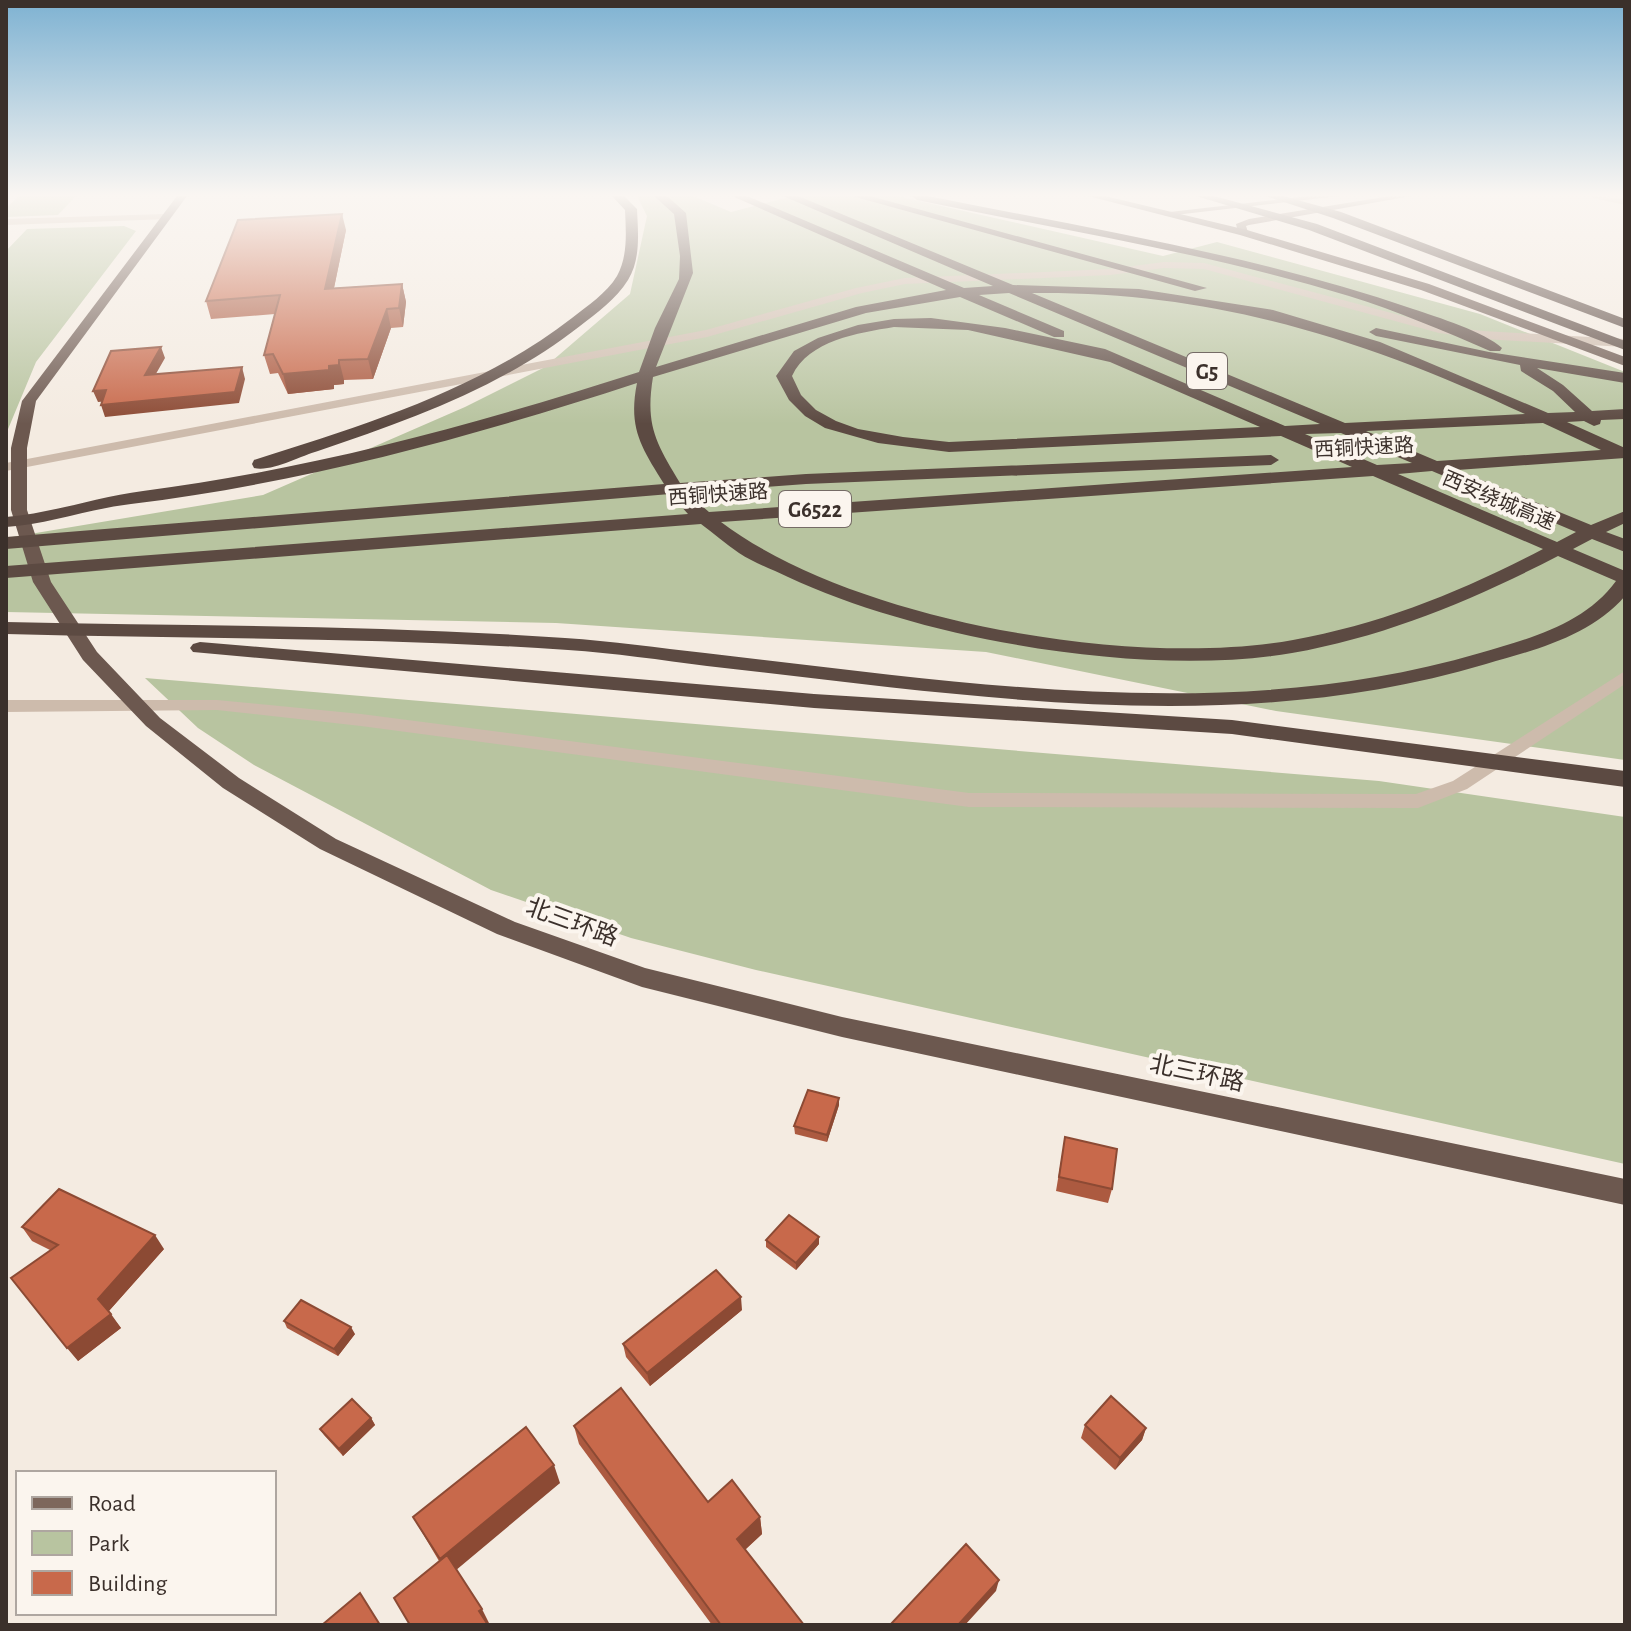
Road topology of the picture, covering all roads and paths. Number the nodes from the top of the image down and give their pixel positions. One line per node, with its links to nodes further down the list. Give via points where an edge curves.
1 (124, 272): 34 (highway, 北三环路, via 29,401 19,448 19,510 42,582 90,656 153,722 231,783 328,844 506,928 642,977 842,1027)
2 (624, 272): 23 (highway, via 572,327 477,382 362,431)
3 (686, 272): 24 (highway, via 643,386 641,416 657,469 673,492 731,541 788,572 937,624 1064,647 1180,654 1285,648 1382,626 1460,597)
4 (914, 272): 15 (highway, 西安绕城高速 / G5)
5 (971, 272): 27 (highway, 西安绕城高速 / G5)
6 (1107, 272): 22 (street, via 905,281 707,333)
7 (1138, 272): 17 (highway, via 1401,338)
8 (1227, 272): 14 (street, via 1439,329)
9 (1271, 272): 21 (highway, via 1421,315 1501,351 1558,388 1613,441)
10 (1370, 272): 16 (highway, via 1456,298)
11 (1433, 272): 14 (highway)
12 (1488, 272): 13 (highway)
13 (1625, 324)
14 (1625, 344)
15 (1113, 358): 18 (highway, via 976,328 902,323 840,333 791,359 784,376 790,395 809,413 843,430 949,447); 29 (highway, 西安绕城高速 / G5)
16 (1625, 362)
17 (1625, 378)
18 (1625, 414)
19 (1625, 438): 26 (highway, 西铜快速路 / G6522, via 806,479)
20 (1625, 454): 23 (highway, via 1450,374 1327,329 1223,304 1024,289 890,303 717,350 467,430 244,482); 28 (highway, 西铜快速路 / G6522, via 1286,474)
21 (1625, 461)
22 (6, 467)
23 (133, 499): 25 (highway)
24 (1625, 516)
25 (6, 522)
26 (6, 543)
27 (1625, 546)
28 (6, 572)
29 (1625, 580): 30 (highway, via 1616,597 1571,628 1494,657 1403,682 1258,699 1117,699 556,643)
30 (6, 630): 33 (highway, via 798,699 1232,727)
31 (1625, 676): 32 (street, via 1460,785 1418,801 969,800 217,705)
32 (6, 706)
33 (1625, 779)
34 (1625, 1192)

